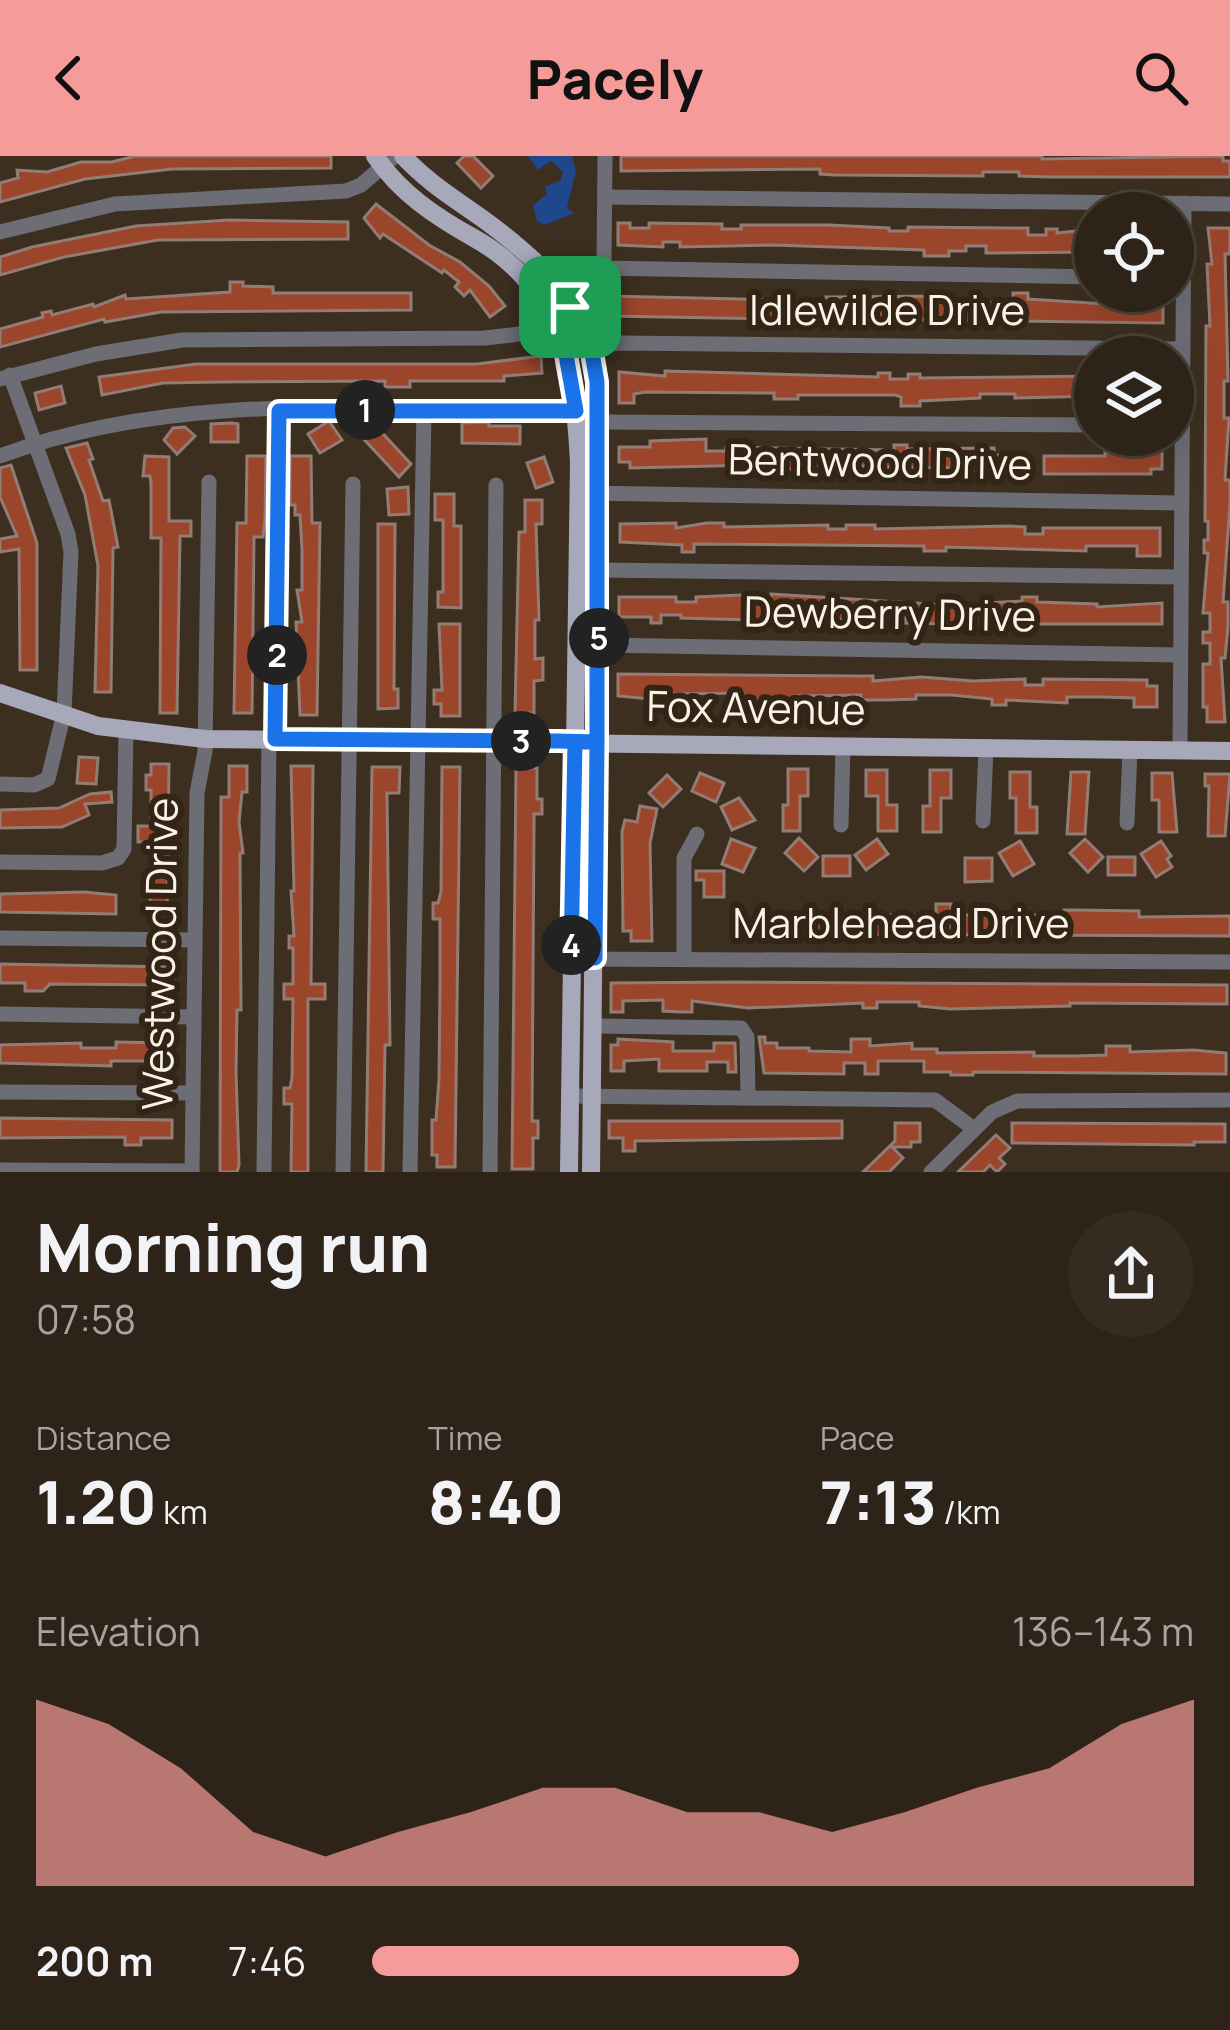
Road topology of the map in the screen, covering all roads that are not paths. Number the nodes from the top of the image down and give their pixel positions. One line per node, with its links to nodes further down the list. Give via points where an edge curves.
1 (605, 156): 3 (street)
2 (389, 159): 7 (street, via 346,191 115,204); 10 (main road, via 536,259)
3 (605, 197): 4 (street); 8 (street)
4 (1074, 202)
5 (1194, 203): 6 (street)
6 (1230, 204)
7 (0, 232)
8 (603, 268): 9 (street); 10 (street, via 593,292)
9 (1074, 277)
10 (561, 311): 11 (main road); 13 (street, via 520,334 159,341); 16 (main road)
11 (591, 347): 12 (street, Idlewilde Drive); 17 (main road)
12 (1074, 348)
13 (5, 377): 19 (street)
14 (279, 411): 15 (street); 19 (street, via 176,413); 36 (street)
15 (424, 411): 16 (street); 38 (street)
16 (576, 411): 25 (main road)
17 (599, 422): 18 (street); 26 (main road)
18 (1074, 425)
19 (34, 444): 20 (street); 33 (street, via 71,552)
20 (0, 456)
21 (1179, 456): 27 (street)
22 (209, 482): 35 (street, Westwood Drive)
23 (353, 484): 37 (street)
24 (496, 485): 39 (street)
25 (578, 494): 26 (street, Bentwood Drive); 40 (main road)
26 (599, 494): 27 (street, Bentwood Drive); 28 (main road)
27 (1181, 502): 29 (street)
28 (599, 570): 29 (street); 30 (main road)
29 (1180, 577): 31 (street)
30 (599, 645): 31 (street, Dewberry Drive); 41 (main road)
31 (1180, 655): 45 (street)
32 (0, 693): 33 (main road, Fox Avenue)
33 (64, 713): 34 (main road, Fox Avenue); 47 (street, via 48,779)
34 (126, 732): 35 (main road, Fox Avenue); 52 (street, via 118,858)
35 (205, 739): 36 (main road, Fox Avenue); 54 (street, Westwood Drive, via 196,793)
36 (272, 739): 37 (main road, Fox Avenue); 71 (street)
37 (347, 739): 38 (main road, Fox Avenue); 72 (street)
38 (417, 740): 39 (main road, Fox Avenue); 73 (street)
39 (496, 741): 40 (main road, Fox Avenue); 74 (street)
40 (575, 742): 41 (main road, Fox Avenue); 55 (main road)
41 (597, 742): 42 (main road, Fox Avenue); 56 (main road)
42 (843, 746): 43 (main road, Fox Avenue); 50 (street)
43 (986, 748): 44 (main road, Fox Avenue); 48 (street)
44 (1130, 749): 45 (main road, Fox Avenue); 49 (street)
45 (1180, 750): 46 (main road, Fox Avenue)
46 (1230, 751)
47 (0, 784)
48 (983, 820)
49 (1127, 823)
50 (841, 825)
51 (697, 834): 57 (street, via 684,858)
52 (0, 862)
53 (0, 938): 54 (street)
54 (195, 940): 60 (street, Westwood Drive)
55 (571, 958): 56 (street, Marblehead Drive); 64 (main road)
56 (595, 958): 57 (street, Marblehead Drive); 61 (main road)
57 (684, 958): 58 (street, Marblehead Drive)
58 (1230, 962)
59 (0, 1014): 60 (street)
60 (193, 1017): 63 (street, Westwood Drive)
61 (594, 1027): 65 (main road); 66 (street, via 742,1028)
62 (0, 1093): 63 (street)
63 (191, 1093): 70 (street, Westwood Drive)
64 (569, 1096): 65 (street); 75 (main road)
65 (593, 1096): 66 (street); 76 (main road)
66 (748, 1097): 68 (street, via 935,1100)
67 (1230, 1100): 68 (street, via 1017,1101)
68 (974, 1129): 77 (street)
69 (0, 1170): 70 (street)
70 (192, 1172)
71 (264, 1172)
72 (344, 1172)
73 (410, 1172)
74 (490, 1172)
75 (569, 1172)
76 (592, 1172)
77 (931, 1172)

